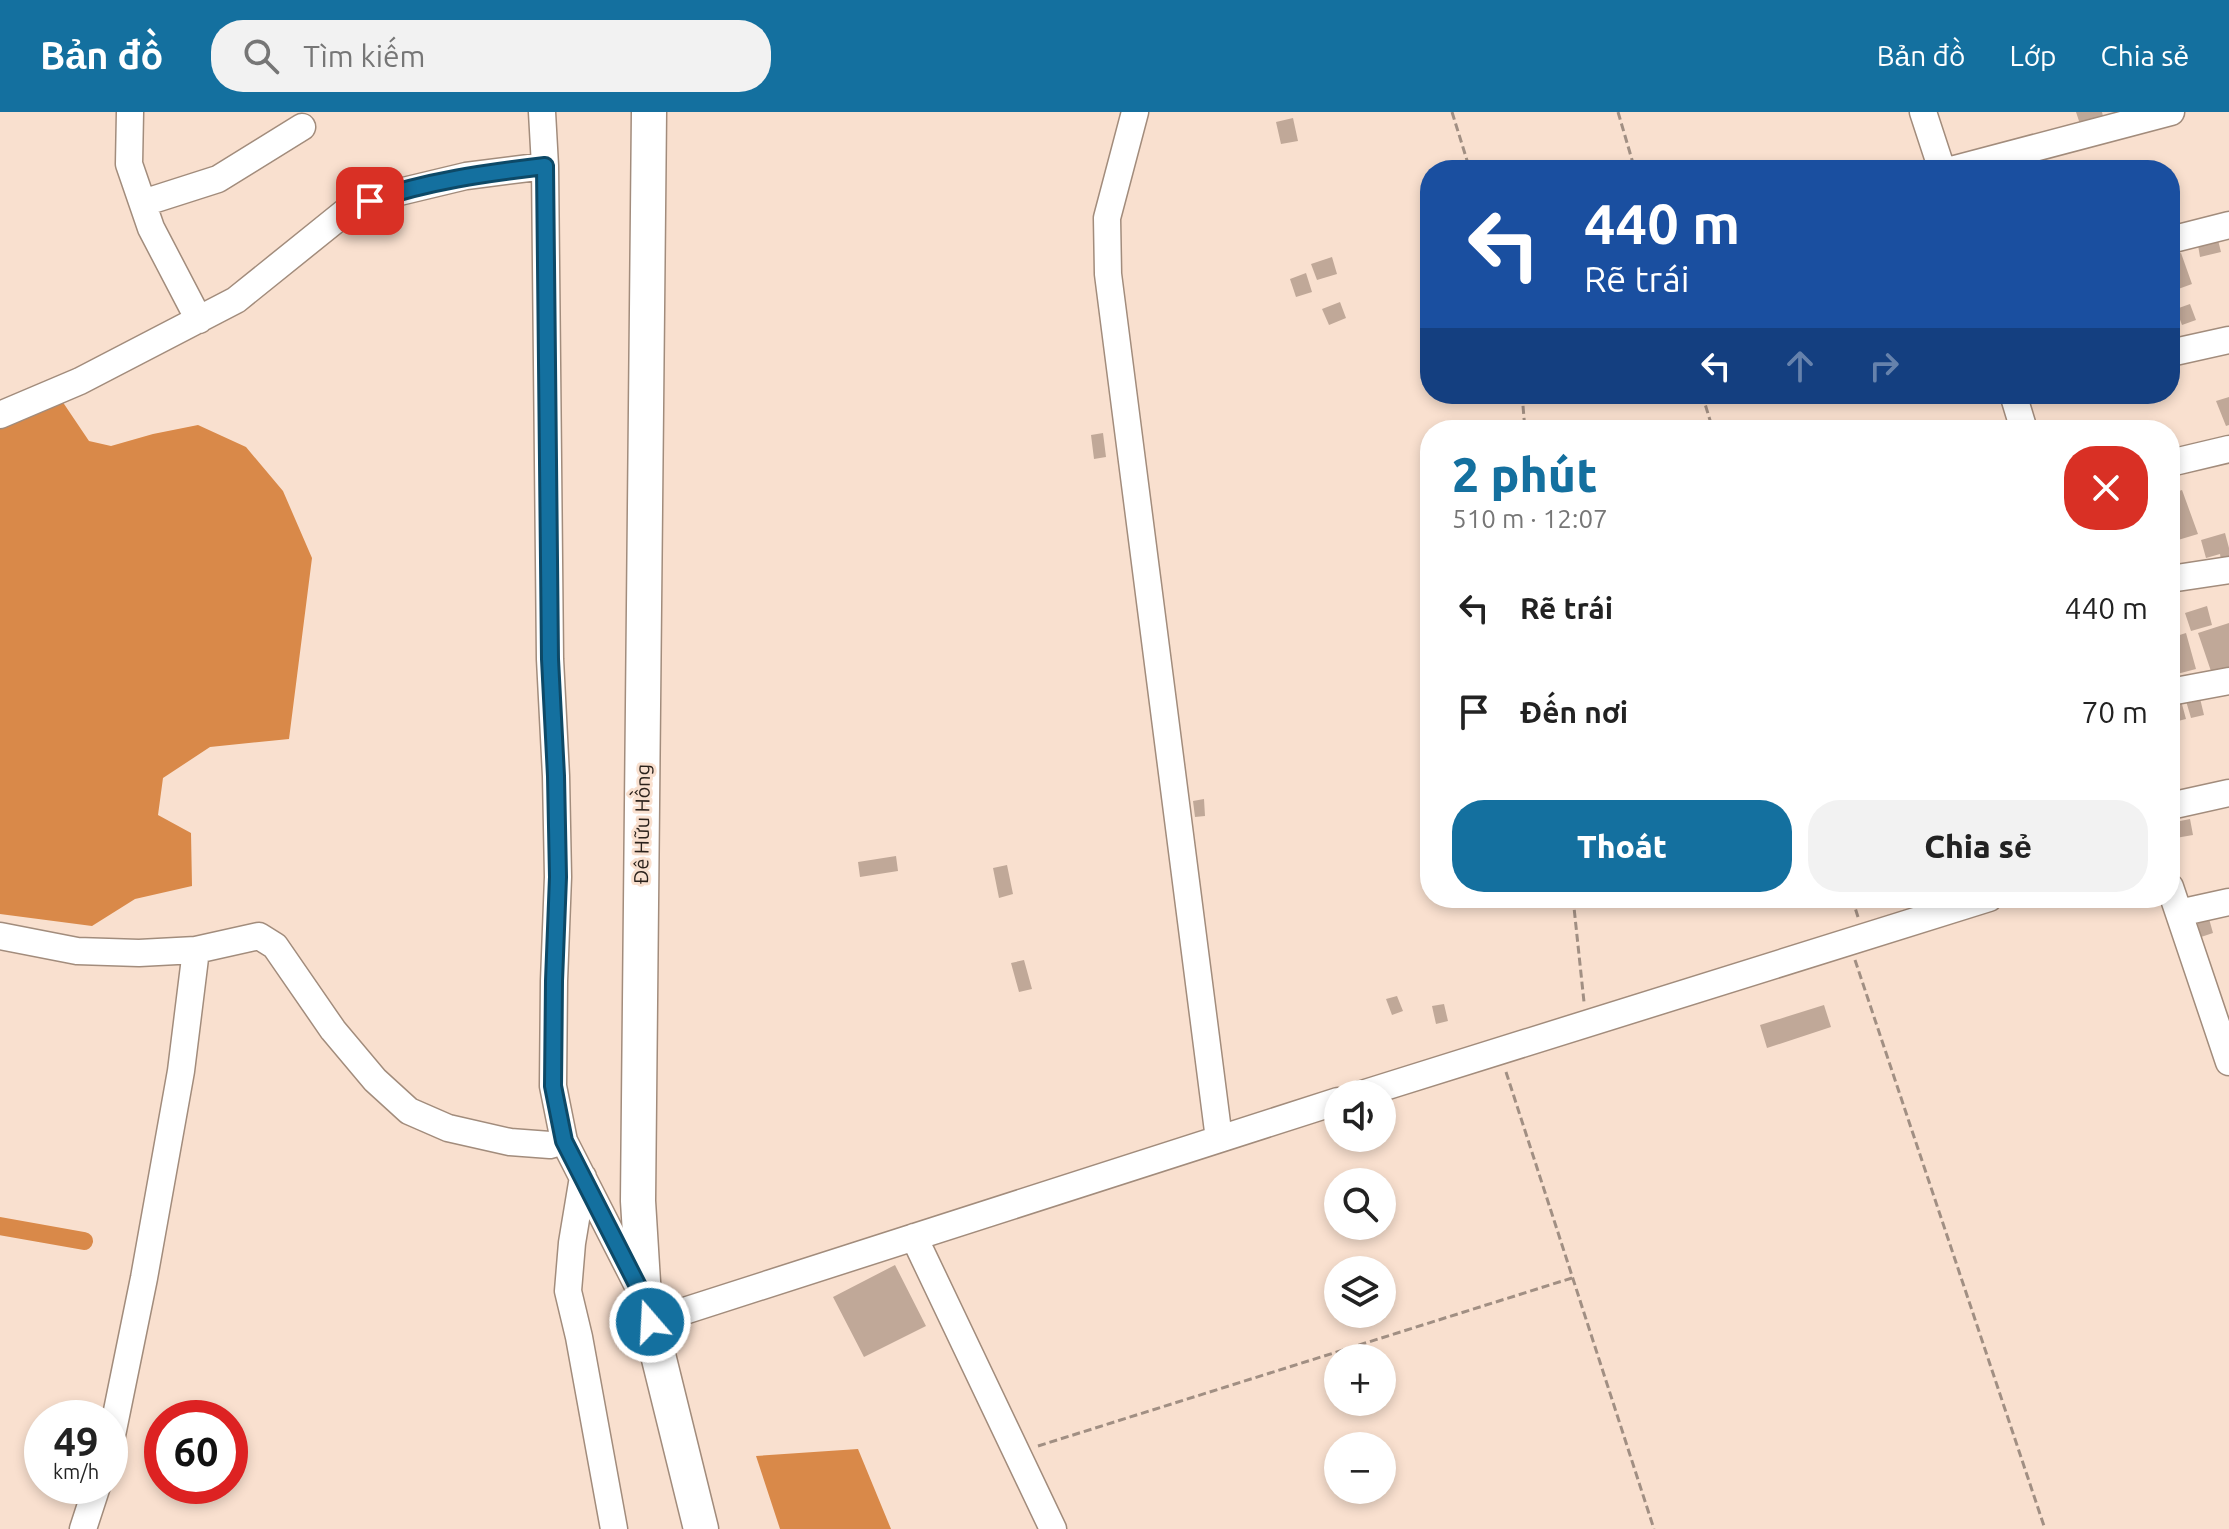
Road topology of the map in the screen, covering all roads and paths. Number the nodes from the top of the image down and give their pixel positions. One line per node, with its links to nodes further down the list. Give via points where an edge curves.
1 (130, 112): 15 (street, via 129,164)
2 (542, 112): 14 (street)
3 (649, 112): 48 (main road, Đê Hữu Hồng, via 638,1187)
4 (1135, 112): 43 (street, via 1107,218 1108,274)
5 (1452, 112): 10 (path)
6 (1618, 112): 11 (path)
7 (1923, 112): 12 (street)
8 (2171, 112): 13 (street)
9 (302, 127): 15 (street, via 218,179)
10 (1467, 160)
11 (1632, 160)
12 (1939, 160)
13 (1989, 160)
14 (545, 166): 18 (street, via 466,176 349,209 236,300); 44 (street, via 550,659 558,877 553,1086)
15 (143, 203): 18 (street)
16 (2229, 225): 17 (street)
17 (2180, 237)
18 (199, 320): 21 (street)
19 (2229, 340): 20 (street)
20 (2180, 351)
21 (0, 415)
22 (2229, 449): 23 (street)
23 (2180, 461)
24 (2229, 570): 25 (street)
25 (2180, 577)
26 (2229, 681): 27 (street)
27 (2180, 690)
28 (2229, 793): 29 (street)
29 (2180, 804)
30 (2229, 902): 34 (street)
31 (1574, 908): 38 (path)
32 (1957, 908): 36 (street)
33 (2177, 908): 34 (street)
34 (2179, 913): 40 (street)
35 (0, 936): 37 (street, via 77,951)
36 (1849, 942): 38 (street); 57 (path)
37 (196, 950): 44 (street, via 259,936 275,946 333,1030 409,1111 448,1128 510,1142); 49 (street, via 181,1071)
38 (1586, 1024): 39 (street)
39 (1499, 1051): 41 (street); 47 (path)
40 (2229, 1062)
41 (1396, 1083)
42 (1324, 1105): 43 (street)
43 (1219, 1139): 46 (street)
44 (564, 1141): 45 (street)
45 (583, 1177): 48 (street); 53 (street, via 568,1291)
46 (914, 1237): 48 (street); 50 (street)
47 (1572, 1278): 50 (path); 56 (path)
48 (647, 1310): 54 (main road, Đê Hữu Hồng)
49 (120, 1400)
50 (1017, 1452): 55 (street)
51 (91, 1504): 52 (street)
52 (83, 1529)
53 (614, 1529)
54 (701, 1529)
55 (1053, 1529)
56 (1654, 1529)
57 (2045, 1529)

